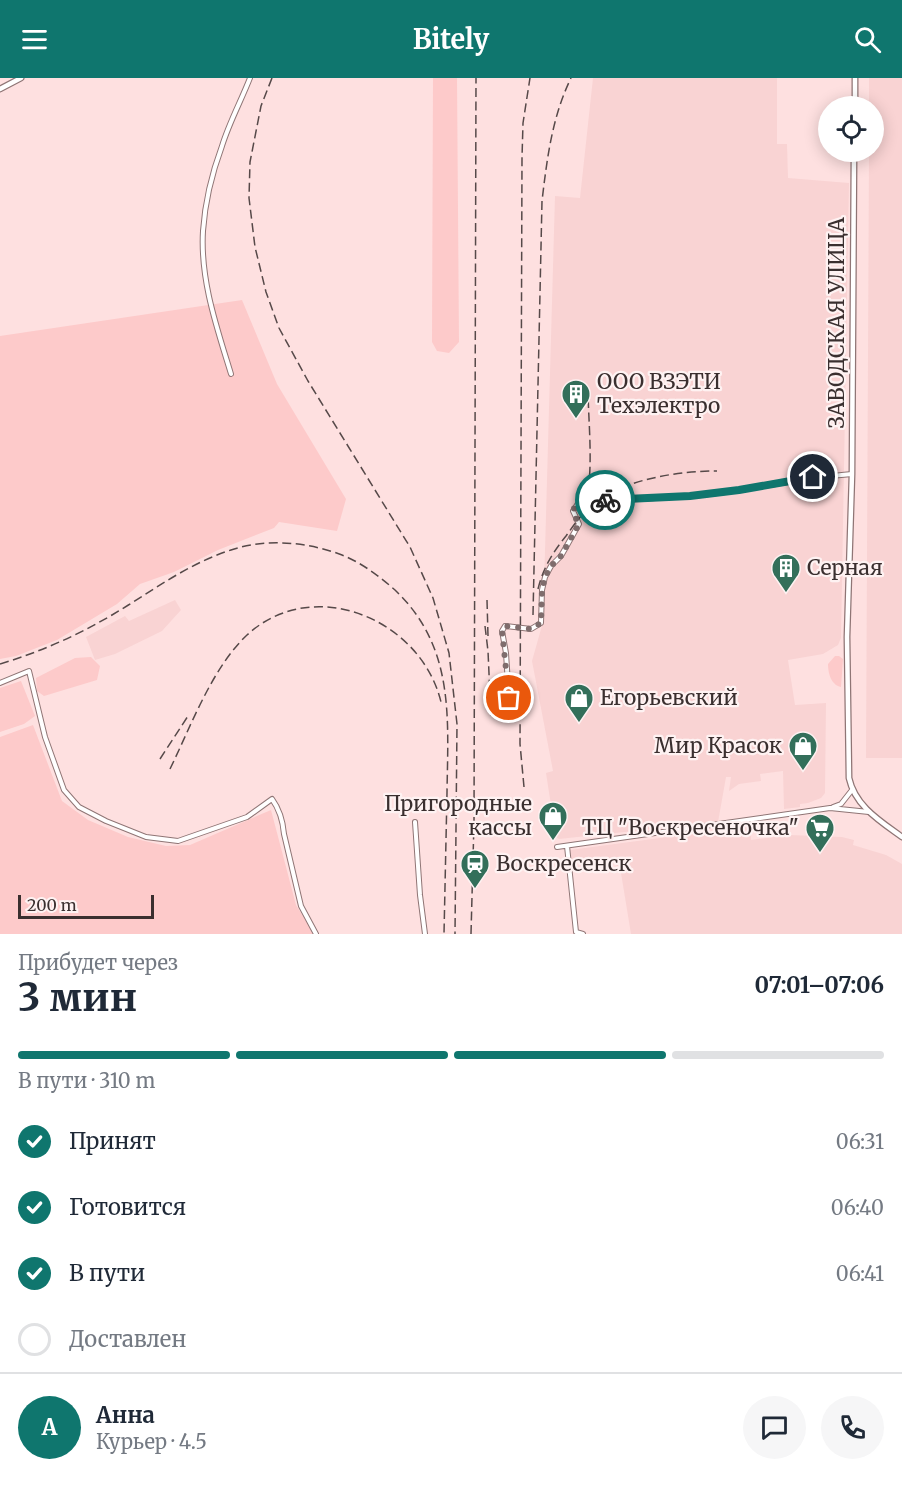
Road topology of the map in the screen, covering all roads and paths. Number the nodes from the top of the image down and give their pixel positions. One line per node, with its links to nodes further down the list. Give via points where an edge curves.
1 (21, 78): 4 (street)
2 (250, 78): 7 (street, via 222,145 208,194 203,232 205,275)
3 (855, 78): 5 (street)
4 (0, 89)
5 (855, 96)
6 (854, 162): 8 (street, ЗАВОДСКАЯ УЛИЦА)
7 (231, 374)
8 (852, 474): 10 (street, via 683,497 579,502 573,511 579,524 543,583 541,623 531,629 505,626 502,631); 11 (street, ЗАВОДСКАЯ УЛИЦА, via 847,658)
9 (0, 682): 18 (street, via 29,672 64,790 79,807 106,821 146,837 178,841 248,817 272,799 283,823 302,906)
10 (510, 716)
11 (852, 790): 12 (street, via 841,804); 13 (street)
12 (830, 808): 13 (street); 16 (street)
13 (869, 812): 15 (street)
14 (415, 822): 19 (street)
15 (902, 837)
16 (567, 846): 17 (street); 20 (street, via 576,932)
17 (557, 847)
18 (316, 934)
19 (425, 934)
20 (583, 934)

